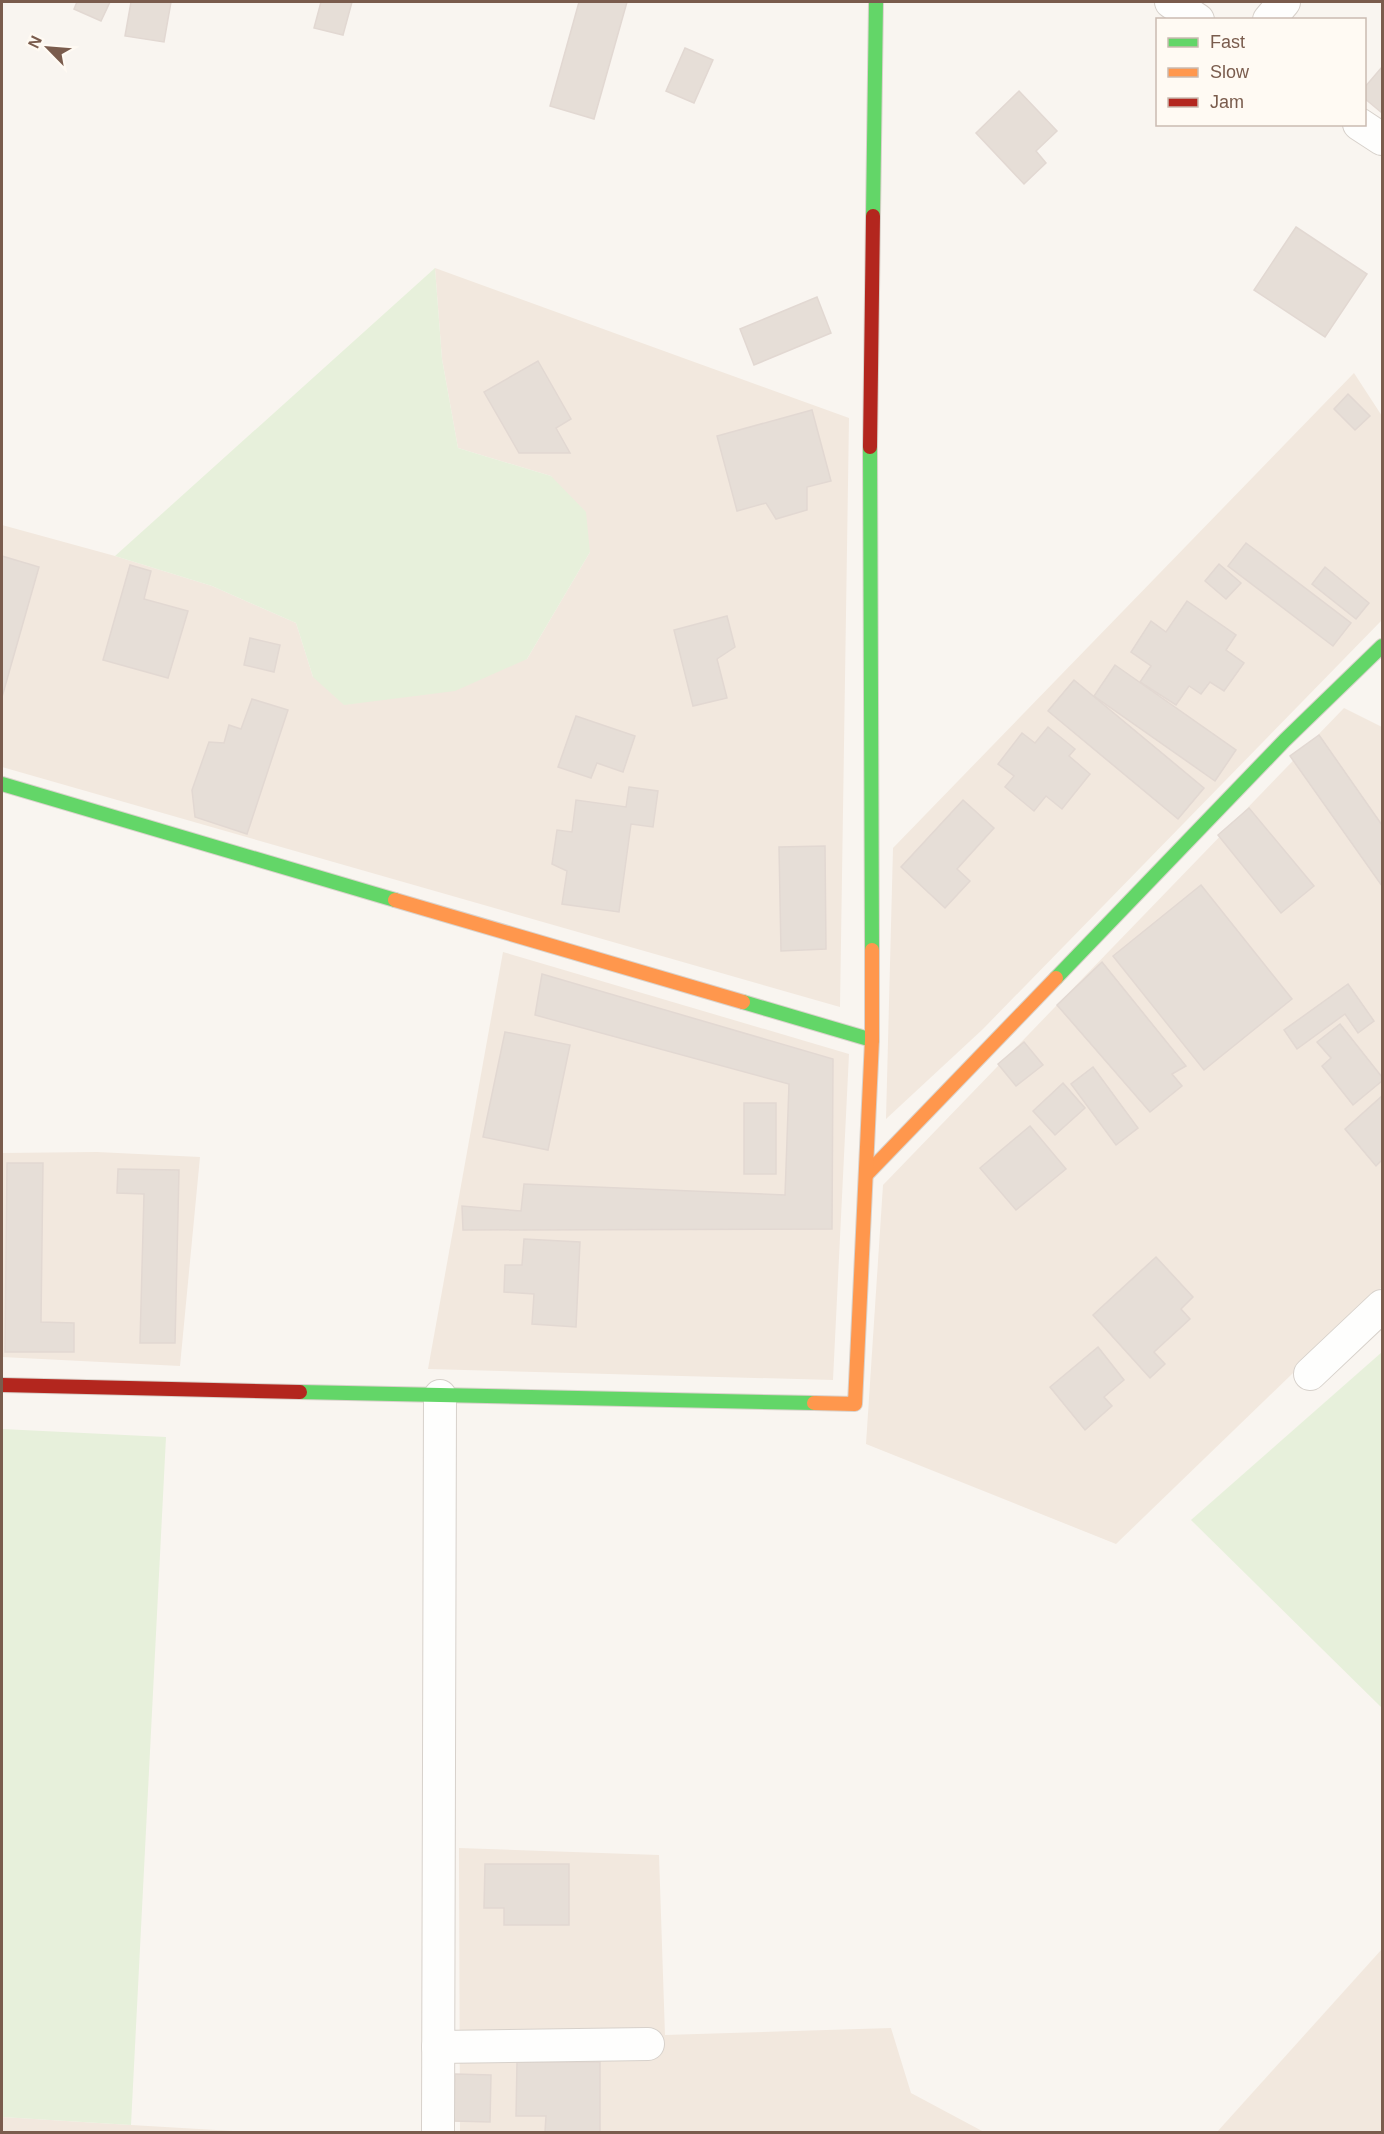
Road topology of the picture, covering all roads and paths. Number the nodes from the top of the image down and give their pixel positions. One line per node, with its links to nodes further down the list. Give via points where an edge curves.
1 (876, 2): 10 (street, via 869,487)
2 (1171, 2): 4 (street)
3 (1284, 2): 5 (street)
4 (1195, 18)
5 (1271, 18)
6 (1362, 126): 7 (street)
7 (1383, 139)
8 (1383, 646): 11 (street, via 1285,740)
9 (2, 784): 10 (street)
10 (872, 1040): 11 (street)
11 (866, 1176): 15 (street, via 855,1404)
12 (1383, 1306): 13 (street)
13 (1310, 1374)
14 (2, 1385): 15 (street)
15 (440, 1396): 17 (street)
16 (648, 2044): 17 (street)
17 (438, 2047): 18 (street)
18 (438, 2133)

